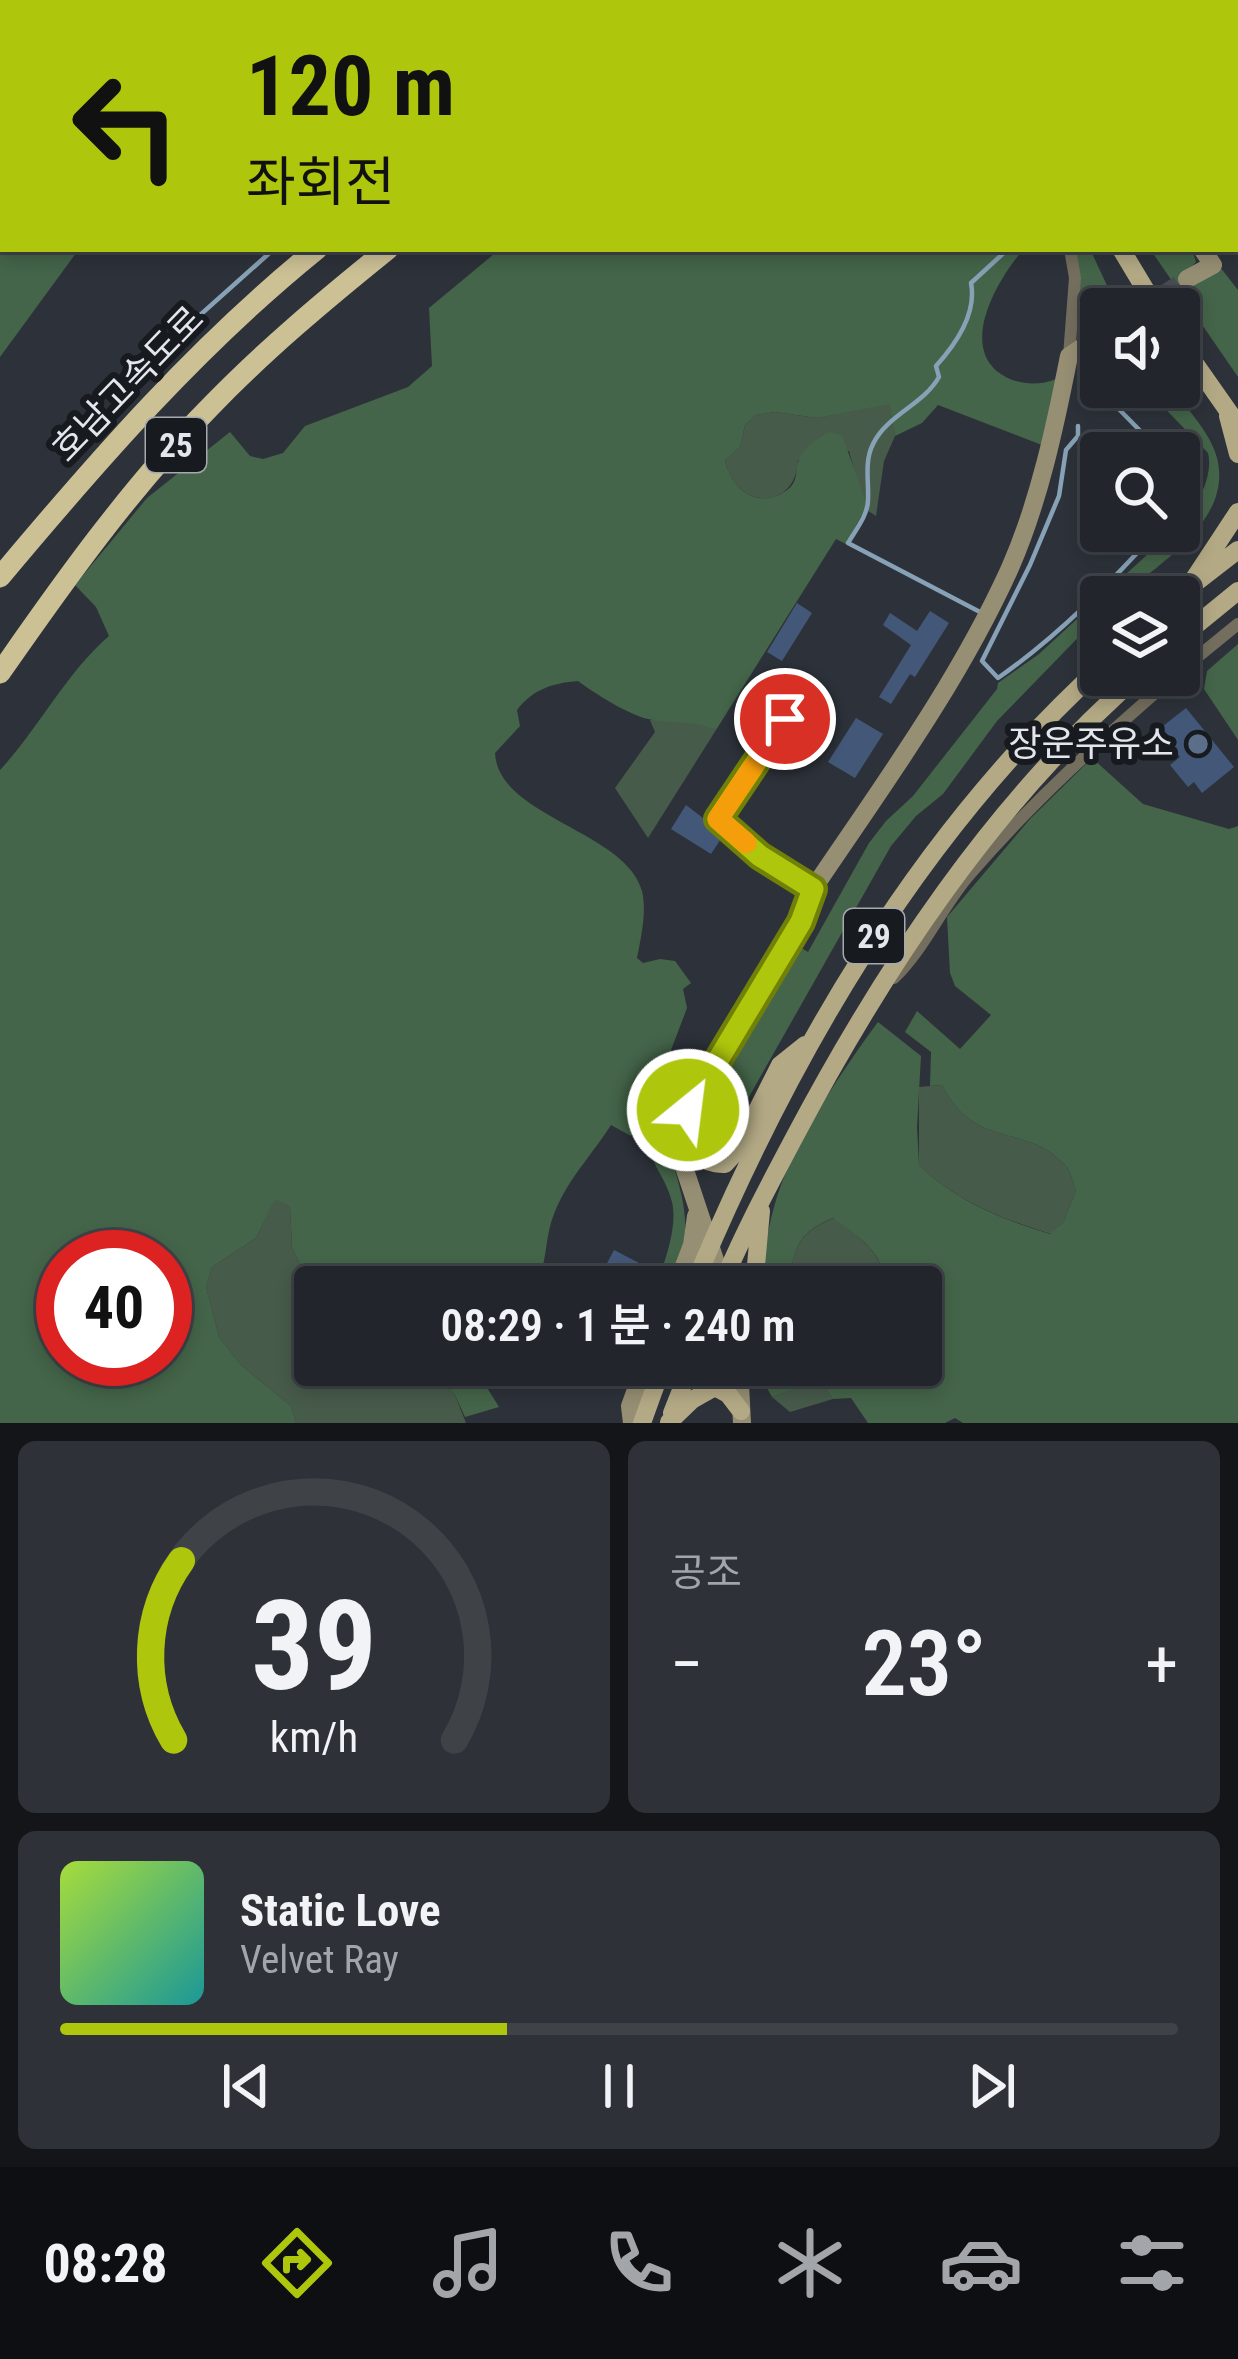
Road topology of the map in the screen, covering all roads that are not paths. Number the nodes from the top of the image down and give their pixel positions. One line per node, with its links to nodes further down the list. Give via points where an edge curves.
1 (313, 252): 16 (highway, 호남고속도로 / 25, via 172,382)
2 (384, 252): 22 (highway, 호남고속도로 / 25, via 208,409 110,521)
3 (1071, 252): 9 (street)
4 (1123, 252): 7 (main road)
5 (1204, 252): 6 (street, via 1213,265)
6 (1187, 279)
7 (1144, 288)
8 (1080, 349): 9 (street)
9 (1069, 356): 27 (street, via 1010,568 950,684)
10 (1200, 370): 11 (main road)
11 (1234, 417): 12 (main road)
12 (1238, 454)
13 (1238, 512): 15 (main road)
14 (1238, 550): 17 (main road)
15 (1193, 576)
16 (0, 577)
17 (1200, 578)
18 (1238, 591): 19 (main road)
19 (1200, 623)
20 (1238, 624): 21 (street)
21 (1200, 655)
22 (0, 674)
23 (1080, 687): 29 (main road, 29, via 920,869)
24 (1115, 696): 28 (main road, 29, via 976,850)
25 (1152, 696): 28 (street, via 979,864)
26 (785, 719): 27 (lane, via 718,819)
27 (813, 889): 30 (street, via 801,922 696,1091)
28 (876, 996): 31 (main road, 29)
29 (809, 1042): 30 (main road, via 780,1065 725,1164 698,1157); 33 (main road, 29)
30 (686, 1131): 32 (street, via 682,1161)
31 (762, 1200): 37 (main road, 29); 38 (main road)
32 (696, 1205): 33 (street); 34 (street)
33 (710, 1248): 35 (main road, 29); 36 (street)
34 (684, 1266)
35 (703, 1266)
36 (716, 1266)
37 (731, 1266)
38 (756, 1266)
39 (637, 1386): 45 (street)
40 (655, 1386): 46 (main road)
41 (683, 1386): 44 (main road)
42 (741, 1386): 43 (street)
43 (741, 1417): 44 (main road, via 715,1388)
44 (669, 1422)
45 (632, 1423)
46 (642, 1423)

